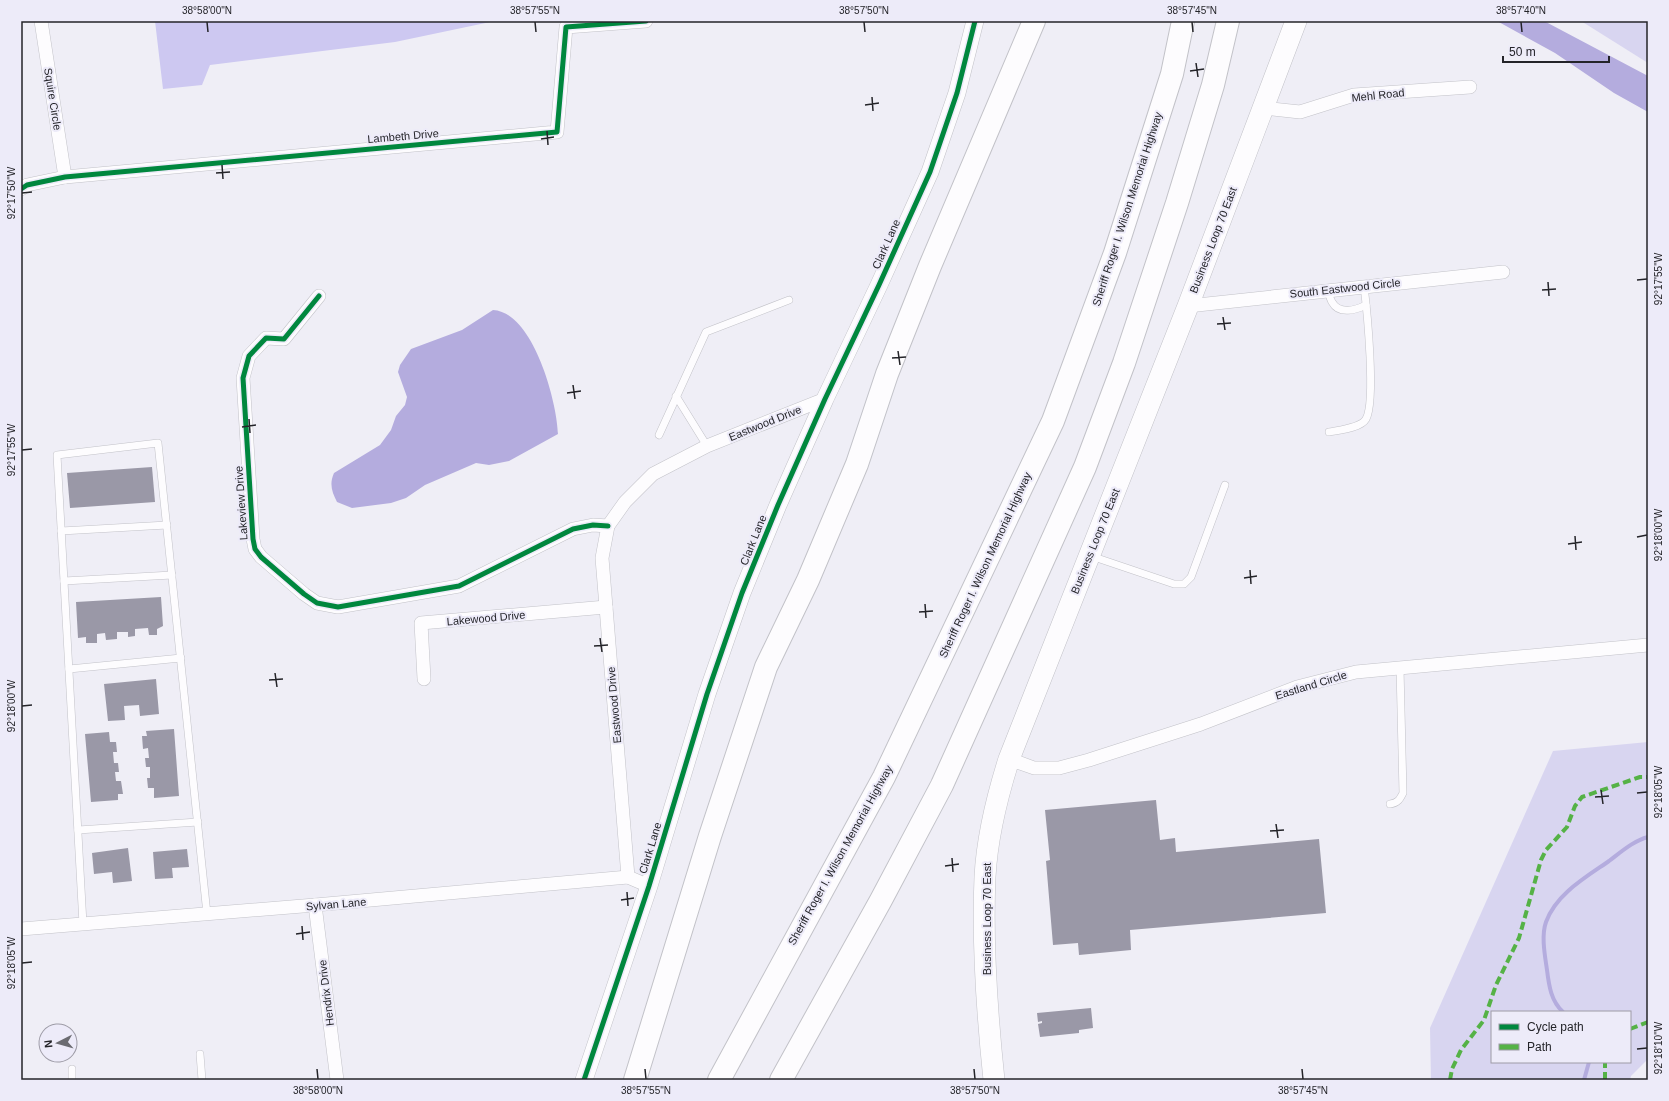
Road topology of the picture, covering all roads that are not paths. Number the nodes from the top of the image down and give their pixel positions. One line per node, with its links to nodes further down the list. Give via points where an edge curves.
1 (41, 21): 11 (street, Squire Circle)
2 (646, 21): 8 (street, Lambeth Drive)
3 (975, 21): 21 (street, Clark Lane, via 956,93 930,172)
4 (1034, 21): 54 (highway, via 930,266 887,374 857,464 808,580 766,667 710,836)
5 (1183, 21): 55 (highway, Sheriff Roger I. Wilson Memorial Highway, via 1172,74 1115,253 1053,421 884,777)
6 (1228, 21): 56 (highway, via 1214,85 1177,203 1124,363 1085,467 942,785)
7 (1296, 21): 10 (main road, Business Loop 70 East)
8 (603, 23): 11 (street, Lambeth Drive, via 566,27 557,132)
9 (1470, 87): 10 (street, Mehl Road, via 1354,96 1300,112)
10 (1263, 108): 19 (main road, Business Loop 70 East)
11 (65, 176): 12 (street, via 27,185)
12 (21, 189)
13 (1503, 272): 14 (street, South Eastwood Circle)
14 (1364, 286): 15 (street, South Eastwood Circle); 18 (lane)
15 (1328, 290): 18 (lane, via 1332,303 1339,309 1358,310); 19 (street, South Eastwood Circle)
16 (319, 296): 27 (street, Lakeview Drive, via 284,339 266,338 253,352 242,378 255,549 261,558 304,594 317,603 338,607 459,586 573,529 593,525)
17 (789, 300): 20 (lane, via 706,332)
18 (1366, 305): 22 (lane, via 1370,372 1366,419 1359,424)
19 (1188, 306): 29 (main road, Business Loop 70 East)
20 (676, 396): 23 (lane); 24 (lane)
21 (825, 399): 24 (street, Eastwood Drive); 43 (street, Clark Lane, via 778,505 740,600 707,694)
22 (1329, 432)
23 (659, 435)
24 (707, 446): 27 (street, Eastwood Drive, via 654,474 625,502)
25 (1225, 485): 29 (lane, via 1191,577 1184,584 1174,584)
26 (167, 525): 28 (lane); 28 (lane, via 158,443 57,455); 30 (lane)
27 (608, 526): 32 (street, Eastwood Drive, via 602,558)
28 (61, 531): 31 (lane)
29 (1089, 555): 38 (main road, Business Loop 70 East)
30 (172, 575): 31 (lane); 34 (lane)
31 (64, 581): 36 (lane)
32 (606, 607): 37 (street, Lakewood Drive, via 421,623); 42 (street, Eastwood Drive)
33 (1648, 645): 35 (street, Eastland Circle)
34 (181, 658): 36 (lane); 40 (lane)
35 (1400, 668): 38 (street, Eastland Circle, via 1356,672 1304,685 1201,724 1059,768 1034,768); 39 (lane, via 1403,793 1396,803)
36 (69, 669): 41 (lane)
37 (424, 679)
38 (1009, 759): 57 (main road, Business Loop 70 East, via 991,829 985,877 987,987)
39 (1390, 804)
40 (198, 822): 41 (lane); 45 (lane)
41 (78, 830): 46 (lane)
42 (628, 877): 43 (street, Sylvan Lane); 44 (street, Sylvan Lane)
43 (649, 886): 53 (street, Clark Lane)
44 (316, 906): 45 (street, Sylvan Lane); 52 (street, Hendrix Drive)
45 (207, 914): 46 (street, Sylvan Lane)
46 (83, 924): 47 (street, Sylvan Lane)
47 (21, 930)
48 (200, 1054): 51 (lane)
49 (72, 1069): 50 (lane)
50 (72, 1080)
51 (202, 1080)
52 (337, 1080)
53 (584, 1080)
54 (635, 1080)
55 (719, 1080)
56 (781, 1080)
57 (994, 1080)

